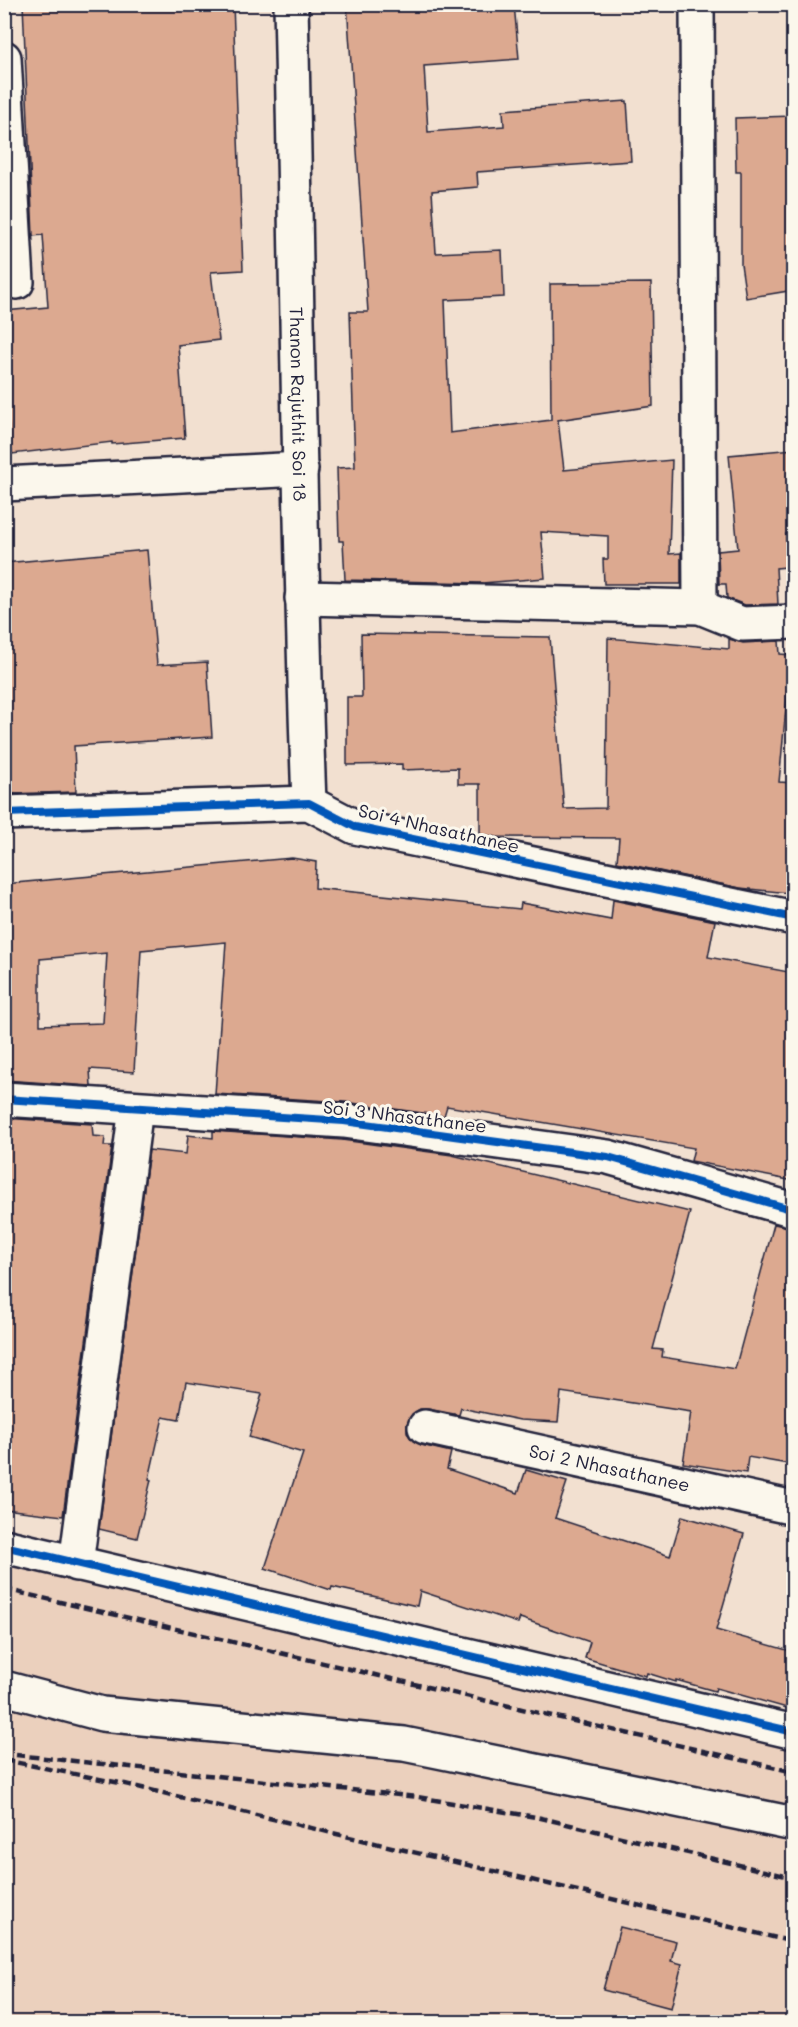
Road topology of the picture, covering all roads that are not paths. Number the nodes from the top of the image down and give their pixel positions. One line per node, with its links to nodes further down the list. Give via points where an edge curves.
1 (291, 4): 5 (street, Thanon Rajuthit Soi 18)
2 (697, 4): 8 (street)
3 (4, 58): 4 (street)
4 (16, 282)
5 (301, 469): 6 (street); 7 (street, Thanon Rajuthit Soi 18)
6 (4, 484)
7 (302, 598): 8 (street); 10 (street, Thanon Rajuthit Soi 18)
8 (699, 607): 9 (street, via 742,624)
9 (794, 622)
10 (309, 803): 11 (street, Soi 4 Nhasathanee); 12 (street, Soi 4 Nhasathanee, via 355,827)
11 (4, 813)
12 (794, 918)
13 (4, 1099): 14 (street, Soi 3 Nhasathanee)
14 (136, 1108): 15 (street, Soi 3 Nhasathanee, via 344,1121 608,1157); 19 (street)
15 (794, 1210)
16 (425, 1427): 17 (street, Soi 2 Nhasathanee)
17 (794, 1508)
18 (4, 1546): 19 (street)
19 (76, 1564): 21 (street)
20 (4, 1688): 22 (street, via 102,1714 404,1744)
21 (794, 1732)
22 (794, 1824)

